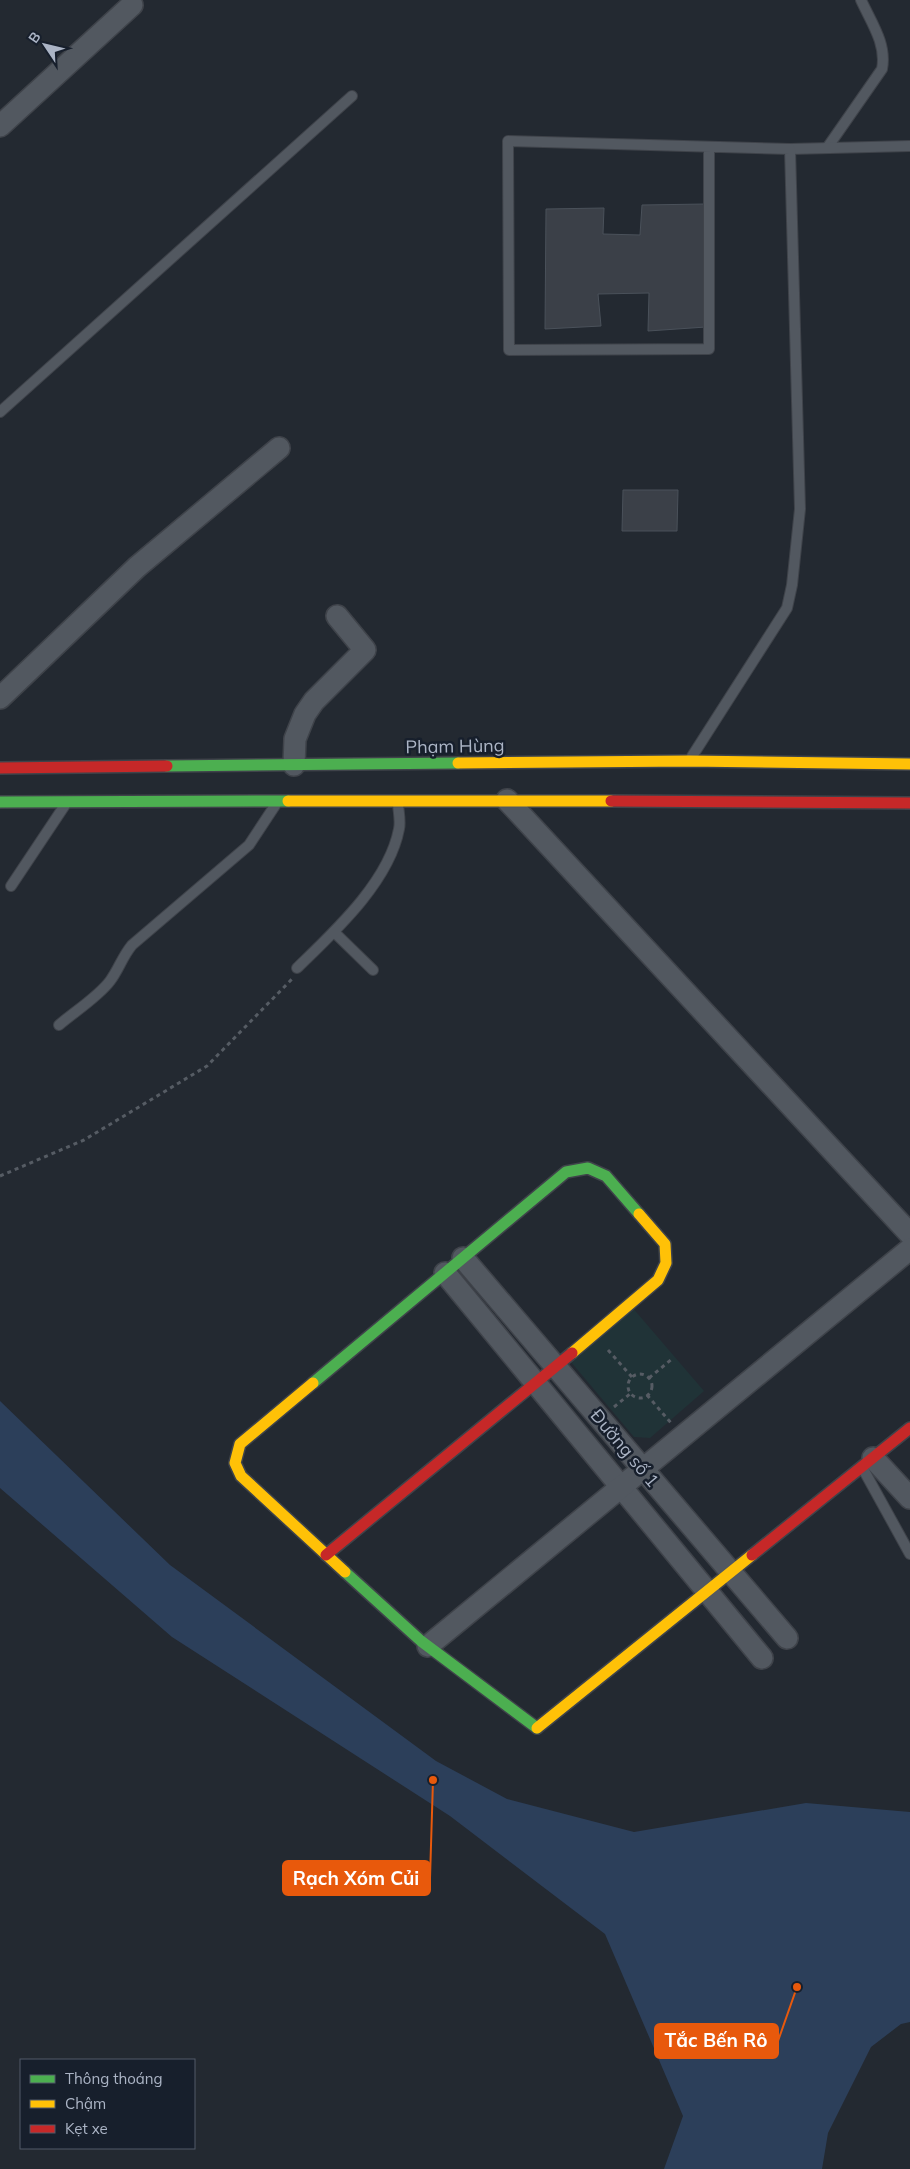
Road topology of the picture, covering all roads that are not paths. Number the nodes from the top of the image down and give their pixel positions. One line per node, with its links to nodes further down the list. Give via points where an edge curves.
1 (861, 0): 7 (lane, via 882,46 882,69)
2 (132, 5): 4 (street)
3 (352, 96): 9 (lane)
4 (0, 126)
5 (910, 146): 7 (lane)
6 (709, 147): 6 (lane, via 508,141 509,350 709,350); 8 (lane)
7 (827, 148): 8 (lane)
8 (790, 149): 13 (lane, via 800,509 792,585 787,608)
9 (0, 412)
10 (279, 448): 12 (street, via 137,567)
11 (337, 616): 15 (street, via 365,650 314,701 295,739)
12 (0, 698)
13 (689, 761): 14 (street, Phạm Hùng); 15 (street, Phạm Hùng)
14 (910, 764)
15 (294, 765): 16 (street, Phạm Hùng)
16 (0, 768)
17 (507, 800): 18 (street); 22 (street); 28 (street)
18 (398, 801): 21 (street); 24 (lane, via 400,828 386,865)
19 (0, 802): 20 (street)
20 (67, 802): 21 (street); 23 (lane)
21 (278, 802): 27 (lane, via 249,844 132,944 108,984)
22 (910, 802)
23 (11, 886)
24 (334, 932): 25 (lane); 26 (lane)
25 (373, 970)
26 (295, 972)
27 (58, 1025)
28 (910, 1234)
29 (910, 1250): 36 (street)
30 (463, 1258): 31 (street); 32 (street, Đường số 1); 32 (street, via 566,1172 588,1168 606,1176 665,1244 666,1263 658,1280)
31 (445, 1273): 33 (street); 40 (street, via 240,1444 235,1463 241,1476)
32 (555, 1366): 33 (street); 36 (street, Đường số 1)
33 (536, 1383): 37 (street); 40 (street)
34 (910, 1428): 35 (street)
35 (867, 1462): 38 (street); 39 (lane); 41 (street)
36 (643, 1469): 37 (street); 41 (street, Đường số 1)
37 (621, 1487): 42 (street); 44 (street)
38 (910, 1498)
39 (910, 1554)
40 (326, 1555): 44 (street)
41 (731, 1572): 42 (street); 43 (street, Đường số 1)
42 (707, 1591): 44 (street, via 537,1728); 45 (street)
43 (787, 1638)
44 (428, 1646)
45 (762, 1658)

